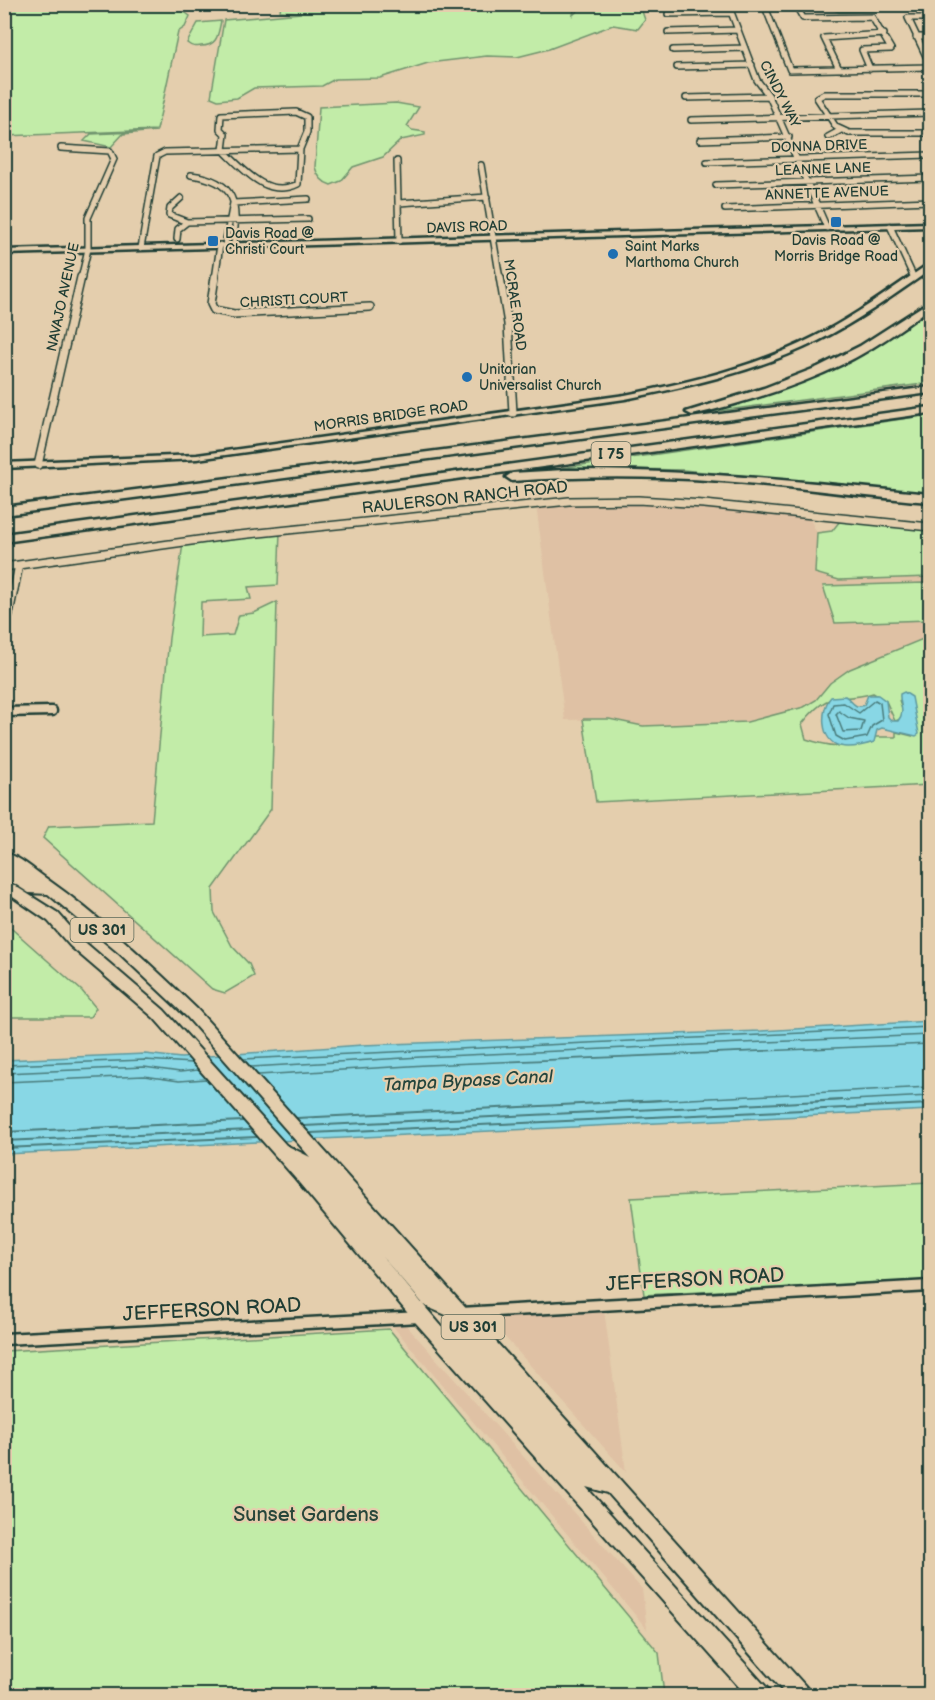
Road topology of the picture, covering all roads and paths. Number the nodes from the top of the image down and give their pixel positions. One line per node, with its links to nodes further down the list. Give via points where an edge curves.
1 (728, 4): 4 (street, CINDY WAY)
2 (764, 4): 19 (street, via 790,70)
3 (795, 4): 9 (street, via 803,18 872,17)
4 (730, 13): 5 (street); 7 (street, CINDY WAY)
5 (668, 14)
6 (930, 18): 10 (street, via 908,18)
7 (738, 30): 8 (street); 12 (street, CINDY WAY)
8 (668, 32)
9 (884, 34): 19 (street, via 824,38); 20 (street, via 891,49 860,52)
10 (916, 37): 11 (street); 15 (street)
11 (930, 37)
12 (745, 48): 13 (street); 16 (street, CINDY WAY)
13 (673, 50)
14 (918, 56): 15 (street)
15 (928, 56)
16 (752, 65): 17 (street); 22 (street, CINDY WAY)
17 (677, 67)
18 (930, 67): 20 (street)
19 (839, 69): 20 (street)
20 (870, 69)
21 (930, 94): 25 (street, via 824,94 817,98)
22 (769, 96): 23 (street); 26 (street, CINDY WAY)
23 (686, 98)
24 (930, 113): 25 (street)
25 (827, 115): 26 (street); 28 (street)
26 (778, 118): 27 (street); 31 (street, CINDY WAY)
27 (691, 120)
28 (841, 130): 29 (street, via 862,134); 30 (street)
29 (930, 133)
30 (828, 137)
31 (789, 138): 32 (street); 37 (street, CINDY WAY)
32 (700, 140)
33 (61, 148): 66 (street, NAVAJO AVENUE, via 110,151 114,159 88,218)
34 (300, 149): 35 (street); 35 (street, via 298,184 277,190 249,175); 35 (street, via 307,132 307,117 296,112 221,115)
35 (223, 150): 65 (street, via 165,152 157,156)
36 (930, 155): 37 (street, DONNA DRIVE)
37 (798, 159): 39 (street, DONNA DRIVE); 43 (street, CINDY WAY)
38 (398, 160): 50 (street)
39 (707, 162)
40 (481, 165): 45 (street, MCRAE ROAD)
41 (191, 175): 49 (street, via 212,176 222,181)
42 (930, 178): 43 (street, LEANNE LANE)
43 (808, 182): 44 (street, LEANNE LANE); 51 (street, CINDY WAY)
44 (716, 185)
45 (487, 197): 50 (street); 60 (street, MCRAE ROAD)
46 (181, 198): 54 (street, via 170,208 169,215)
47 (308, 199): 49 (street)
48 (930, 201): 51 (street, ANNETTE AVENUE)
49 (233, 203): 55 (street); 56 (street, via 237,206)
50 (399, 203): 62 (street)
51 (817, 206): 52 (street, ANNETTE AVENUE); 59 (street, CINDY WAY)
52 (725, 209)
53 (308, 219): 56 (street)
54 (187, 222): 55 (street); 61 (street, via 178,229)
55 (228, 222): 56 (street); 63 (street)
56 (236, 222): 64 (street)
57 (930, 225): 58 (street, DAVIS ROAD)
58 (890, 226): 59 (street, DAVIS ROAD); 69 (street)
59 (827, 228): 60 (street, DAVIS ROAD)
60 (493, 238): 62 (street, DAVIS ROAD); 74 (street, MCRAE ROAD, via 508,324)
61 (177, 239)
62 (399, 241): 64 (street, DAVIS ROAD)
63 (222, 245): 64 (street, DAVIS ROAD); 65 (street, DAVIS ROAD); 71 (street, CHRISTI COURT, via 211,304 214,310 234,314)
64 (234, 245)
65 (141, 248): 66 (street, DAVIS ROAD)
66 (88, 249): 67 (street, DAVIS ROAD); 76 (street, NAVAJO AVENUE)
67 (4, 252)
68 (930, 267): 69 (street, MORRIS BRIDGE ROAD)
69 (914, 278): 74 (street, MORRIS BRIDGE ROAD, via 843,325 761,362 659,391)
70 (930, 304): 75 (highway, via 842,360 759,394 688,413)
71 (370, 307)
72 (930, 390): 75 (highway, I 75)
73 (930, 410): 78 (highway, I 75)
74 (513, 413): 76 (street, MORRIS BRIDGE ROAD, via 197,456)
75 (514, 443): 80 (highway, I 75)
76 (38, 465): 77 (street, MORRIS BRIDGE ROAD)
77 (4, 466)
78 (291, 498): 79 (highway, via 523,476 631,473); 82 (highway, I 75)
79 (930, 498)
80 (4, 511)
81 (930, 527): 83 (street, RAULERSON RANCH ROAD, via 693,503 569,501 220,537)
82 (4, 538)
83 (19, 565): 84 (street, RAULERSON RANCH ROAD); 85 (street)
84 (4, 567)
85 (4, 638)
86 (52, 711): 87 (street)
87 (4, 712)
88 (4, 857): 91 (main road, US 301)
89 (4, 870): 91 (main road, via 34,889)
90 (4, 884): 92 (main road, US 301, via 52,917 75,942 159,1014)
91 (52, 890): 94 (main road, US 301, via 137,960 192,1013)
92 (279, 1149): 94 (main road, via 311,1165 431,1300); 95 (main road, US 301)
93 (930, 1286): 94 (street, JEFFERSON ROAD)
94 (461, 1312): 98 (main road, US 301)
95 (422, 1317): 96 (main road, US 301); 97 (street, JEFFERSON ROAD)
96 (441, 1337): 98 (main road, via 461,1336 591,1480); 99 (main road, US 301)
97 (4, 1339)
98 (612, 1485): 100 (main road, US 301)
99 (761, 1695)
100 (801, 1695)

